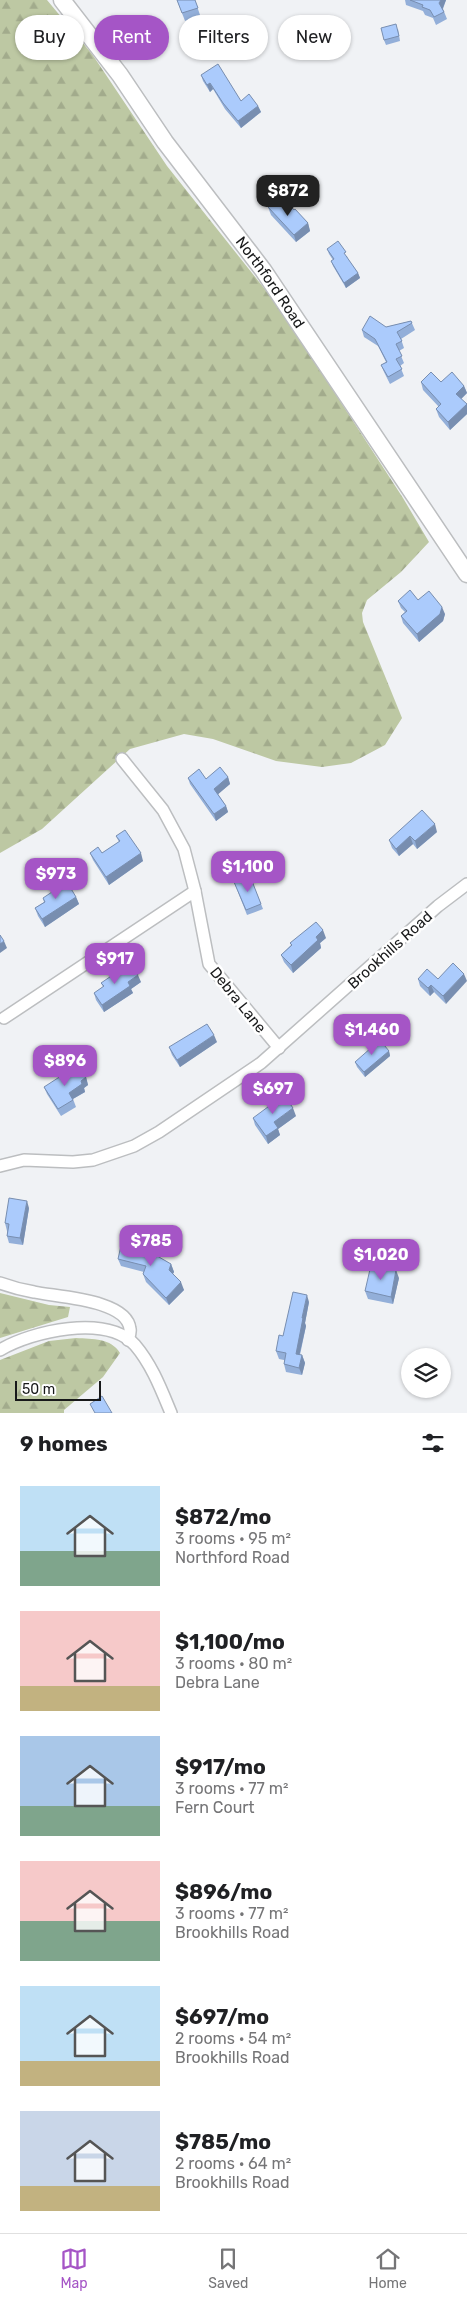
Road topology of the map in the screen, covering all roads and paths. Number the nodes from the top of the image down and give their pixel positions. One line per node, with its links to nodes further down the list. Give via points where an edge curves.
1 (62, 0): 2 (street, Northford Road, via 263,270)
2 (467, 574)
3 (122, 759): 5 (street, Debra Lane, via 163,810 184,849)
4 (467, 884): 7 (street, Brookhills Road)
5 (195, 891): 6 (street); 7 (street, Debra Lane, via 209,964)
6 (4, 1018)
7 (279, 1048): 8 (street, Brookhills Road, via 160,1132 113,1155 73,1162 24,1160)
8 (0, 1166)
9 (0, 1283): 10 (street, via 111,1308 127,1320 130,1329)
10 (128, 1340): 11 (street, via 98,1329 68,1328 29,1337); 12 (street, via 148,1364)
11 (0, 1350)
12 (171, 1413)

